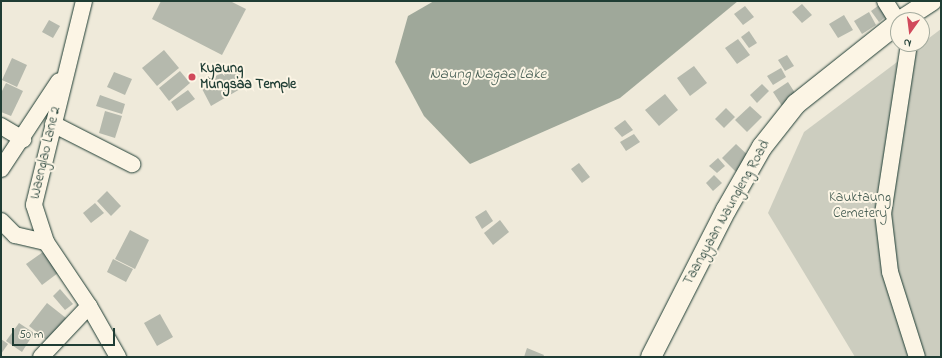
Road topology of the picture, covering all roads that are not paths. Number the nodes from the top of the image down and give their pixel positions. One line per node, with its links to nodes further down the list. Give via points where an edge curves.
1 (84, 1): 6 (street, Waenglao Lane 2)
2 (885, 1): 3 (street)
3 (892, 12)
4 (890, 28): 17 (street, Taangyaan Naungleng Road, via 796,104 762,147 726,210)
5 (908, 52): 18 (street, via 882,213 890,272)
6 (66, 70): 7 (street, Waenglao Lane 2); 9 (street)
7 (53, 124): 10 (street); 13 (street, Waenglao Lane 2, via 34,205)
8 (1, 126): 9 (street)
9 (23, 139): 11 (street)
10 (132, 164)
11 (1, 170)
12 (1, 221): 13 (street, via 15,235)
13 (46, 242): 14 (street, Waenglao Lane 2)
14 (89, 306): 15 (street); 16 (street, Waenglao Lane 2)
15 (41, 357)
16 (118, 357)
17 (650, 357)
18 (917, 357)

